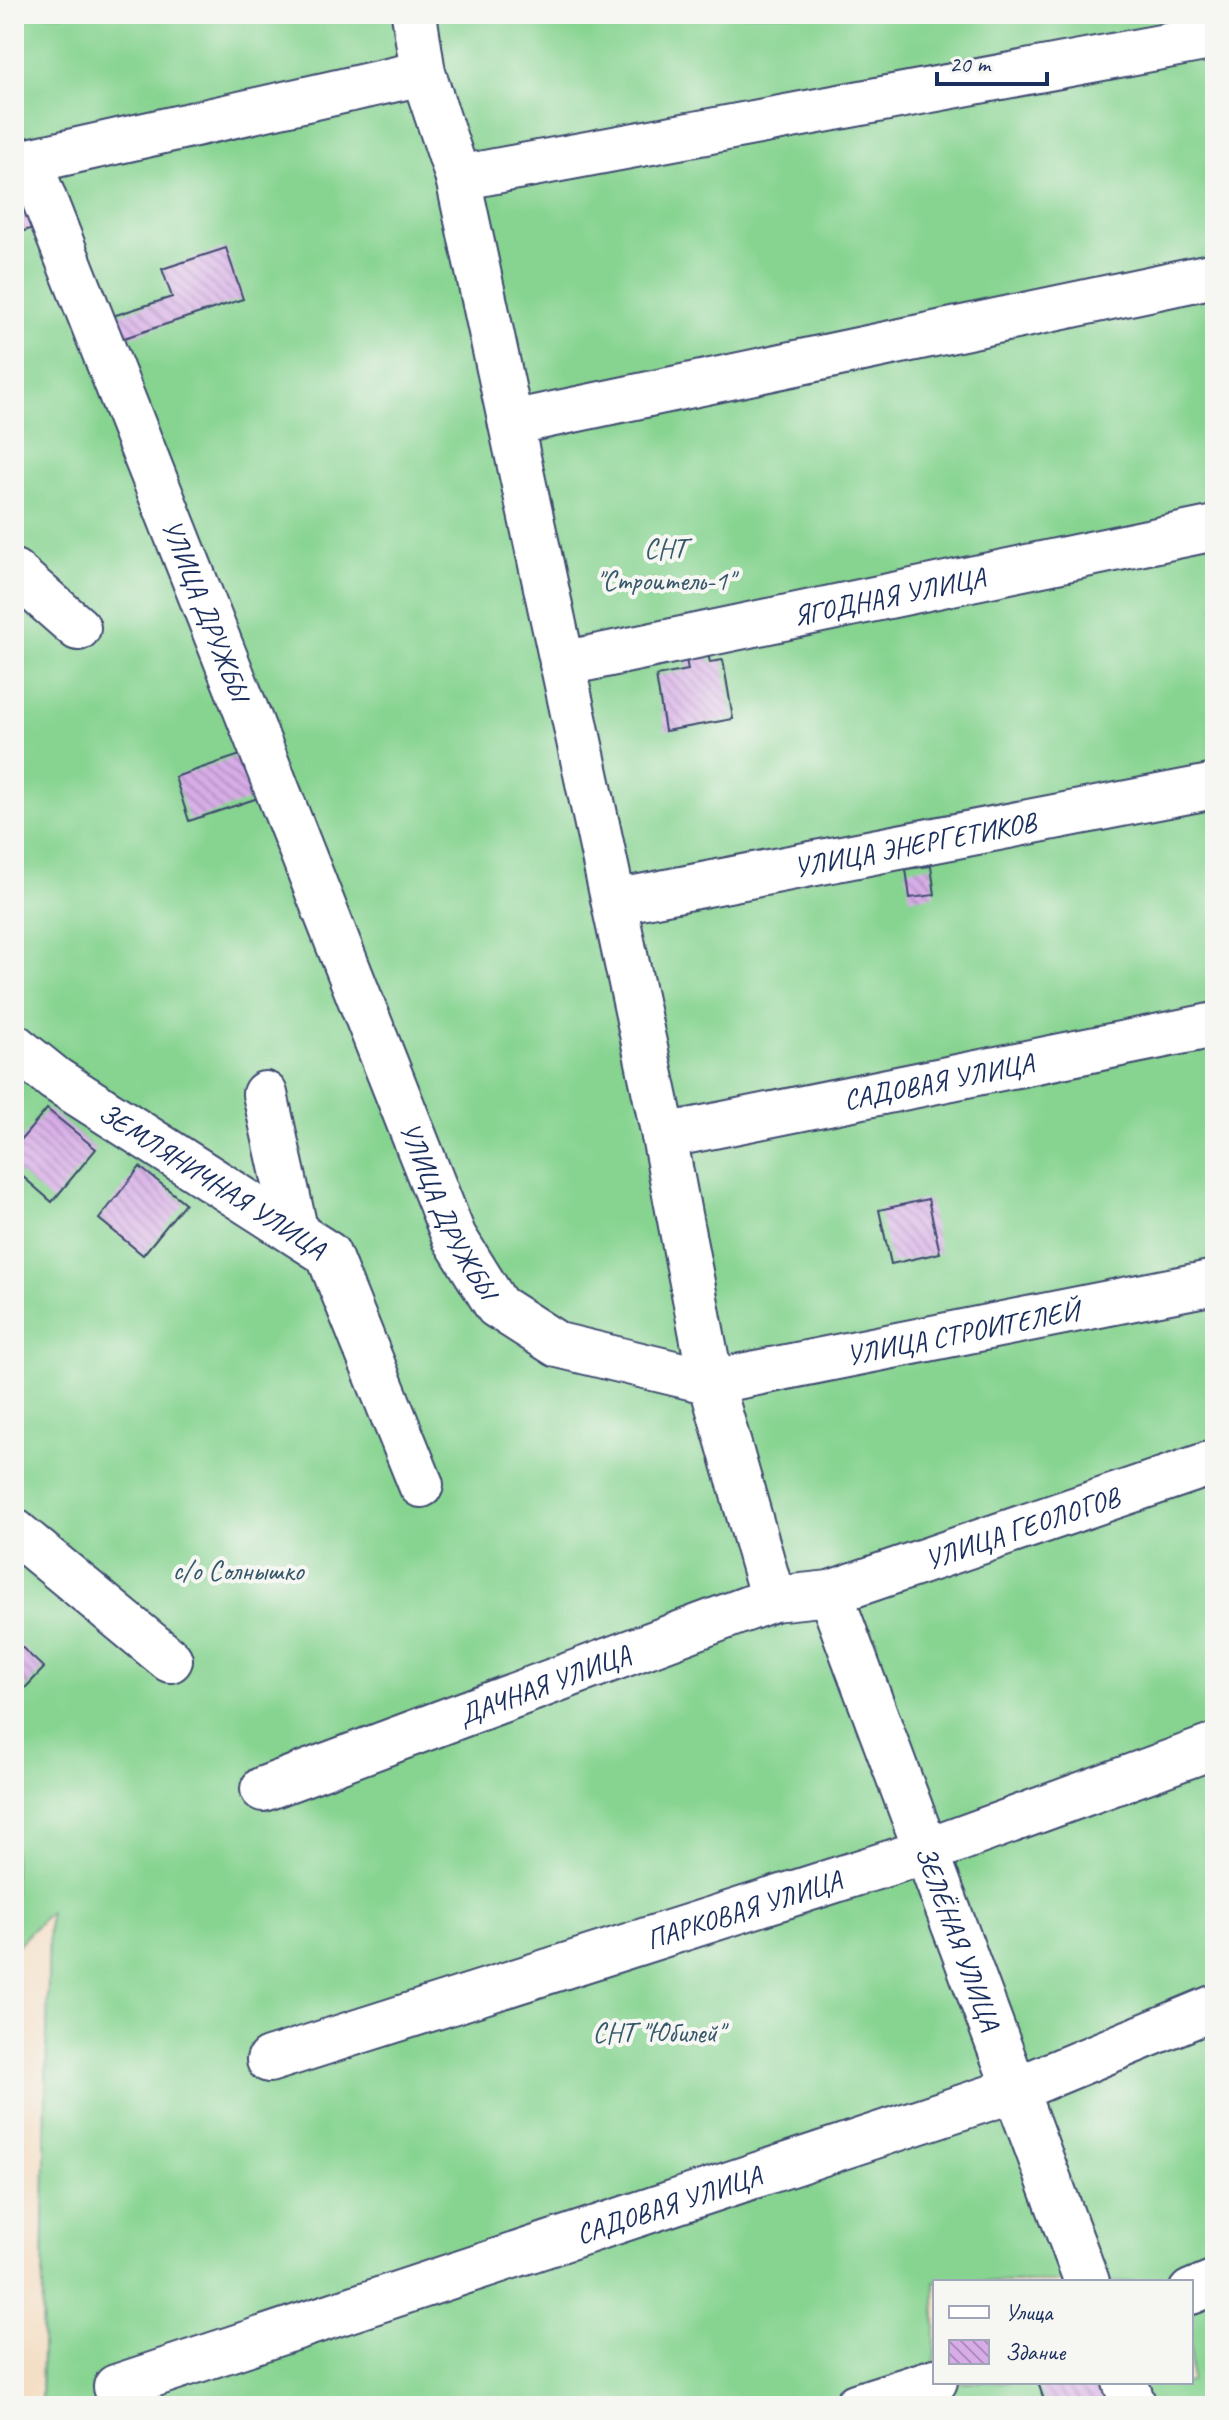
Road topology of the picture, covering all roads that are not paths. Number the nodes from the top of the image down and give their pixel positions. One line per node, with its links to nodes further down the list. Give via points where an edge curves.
1 (414, 14): 3 (street)
2 (1215, 37): 4 (street)
3 (423, 73): 4 (street); 19 (street, УЛИЦА ДРУЖБЫ, via 29,161 454,1237 497,1306 558,1345)
4 (458, 178): 6 (street)
5 (1215, 275): 6 (street)
6 (511, 423): 10 (street)
7 (1215, 528): 10 (street, ЯГОДНАЯ УЛИЦА)
8 (14, 572): 9 (street)
9 (78, 628)
10 (562, 664): 12 (street)
11 (1215, 786): 12 (street, УЛИЦА ЭНЕРГЕТИКОВ)
12 (614, 902): 16 (street)
13 (1215, 1025): 16 (street, САДОВАЯ УЛИЦА)
14 (14, 1046): 17 (street, ЗЕМЛЯНИЧНАЯ УЛИЦА, via 55,1079)
15 (265, 1094): 17 (street)
16 (664, 1136): 19 (street)
17 (296, 1233): 21 (street, ЗЕМЛЯНИЧНАЯ УЛИЦА, via 328,1254)
18 (1215, 1282): 19 (street, УЛИЦА СТРОИТЕЛЕЙ)
19 (711, 1382): 24 (street)
20 (1215, 1462): 23 (street, УЛИЦА ГЕОЛОГОВ)
21 (421, 1485)
22 (14, 1531): 25 (street)
23 (830, 1593): 24 (street, ДАЧНАЯ УЛИЦА); 28 (street, ЗЕЛЁНАЯ УЛИЦА)
24 (773, 1599): 27 (street, ДАЧНАЯ УЛИЦА)
25 (170, 1660)
26 (1215, 1746): 28 (street, ПАРКОВАЯ УЛИЦА)
27 (263, 1789)
28 (927, 1851): 30 (street, ПАРКОВАЯ УЛИЦА); 31 (street, ЗЕЛЁНАЯ УЛИЦА)
29 (1215, 2007): 31 (street, САДОВАЯ УЛИЦА)
30 (269, 2060)
31 (1017, 2089): 32 (street, ЗЕЛЁНАЯ УЛИЦА); 37 (street, САДОВАЯ УЛИЦА)
32 (1086, 2280)
33 (1215, 2282): 34 (street)
34 (1193, 2291)
35 (933, 2382): 38 (street)
36 (1126, 2384): 39 (street)
37 (116, 2387)
38 (856, 2406)
39 (1134, 2406)

